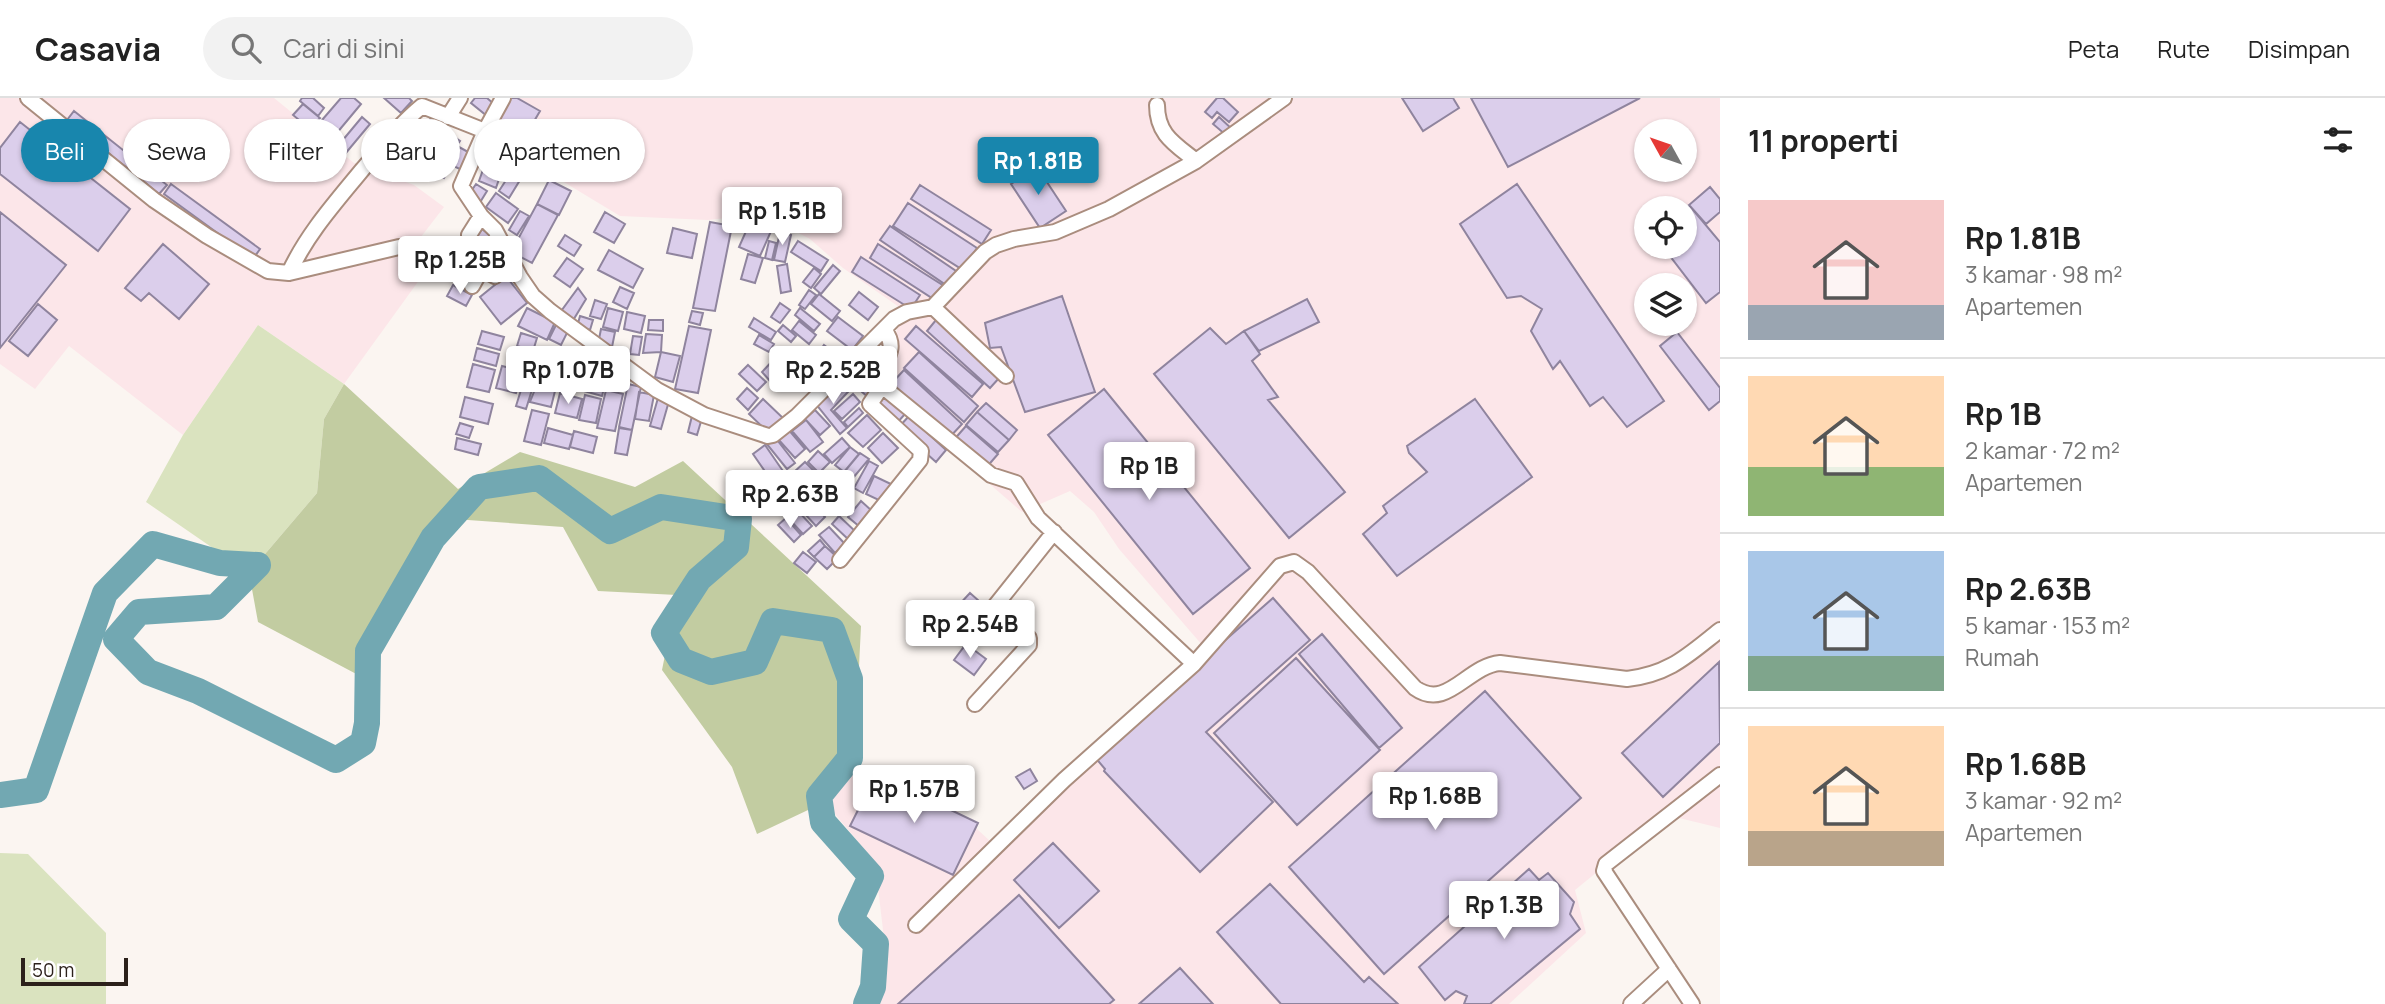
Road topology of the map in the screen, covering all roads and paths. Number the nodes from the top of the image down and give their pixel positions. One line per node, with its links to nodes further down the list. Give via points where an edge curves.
1 (28, 98): 16 (street, via 154,200 207,236 268,271)
2 (460, 98): 7 (street)
3 (503, 98): 8 (street)
4 (1284, 98): 11 (street)
5 (418, 102): 7 (street); 16 (street, via 300,248)
6 (1157, 105): 11 (street, via 1163,131)
7 (448, 117): 9 (street)
8 (492, 119)
9 (474, 127)
10 (474, 156): 12 (street, via 461,186)
11 (1196, 161): 18 (street, via 1109,209 1055,232 996,245)
12 (481, 216): 13 (street); 15 (street, via 495,230)
13 (469, 234)
14 (399, 247): 16 (street)
15 (510, 261): 17 (street, via 495,276 482,270); 19 (street, via 533,296 550,312 657,390 704,415 768,436 797,416)
16 (289, 273)
17 (472, 286)
18 (933, 307): 19 (street, via 900,315); 20 (street)
19 (884, 329): 21 (street, via 892,342 878,377)
20 (1006, 376)
21 (882, 386): 22 (street, via 991,475 1016,483 1038,519); 23 (street, via 870,404 922,454)
22 (1054, 532): 25 (street); 26 (street, via 995,606 1030,645)
23 (840, 560)
24 (1720, 630): 25 (street, via 1678,664 1644,677 1627,679 1500,663 1481,668 1439,695 1425,695 1294,562 1280,566)
25 (1195, 664): 28 (street, via 1064,780)
26 (975, 704)
27 (1720, 775): 29 (street, via 1604,867)
28 (916, 925)
29 (1669, 969): 30 (street); 31 (street)
30 (1631, 1004)
31 (1692, 1004)

